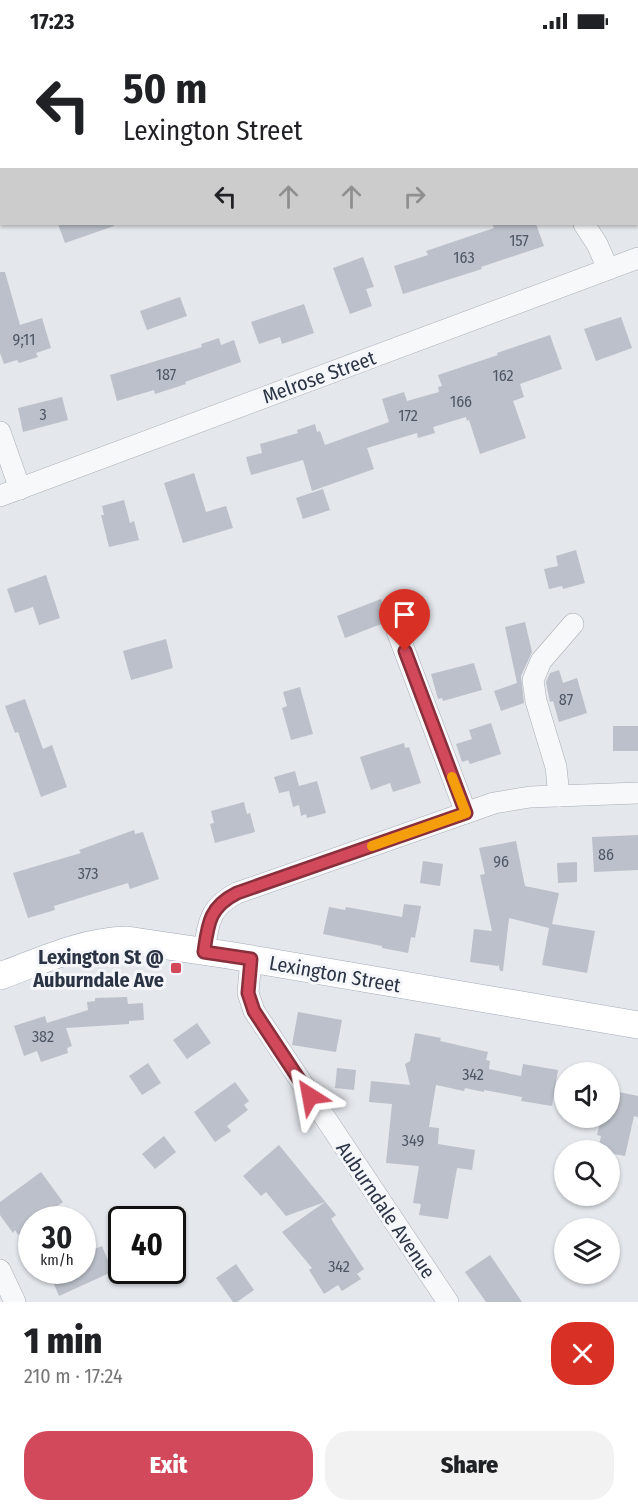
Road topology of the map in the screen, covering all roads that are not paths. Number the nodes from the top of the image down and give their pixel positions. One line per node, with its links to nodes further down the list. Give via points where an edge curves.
1 (585, 225): 3 (street)
2 (638, 258): 3 (street, Melrose Street)
3 (608, 269): 5 (street, Melrose Street)
4 (0, 432): 5 (street)
5 (20, 489): 6 (street, Melrose Street)
6 (0, 496)
7 (573, 624): 10 (street, via 541,661 533,680 556,767)
8 (397, 631): 11 (street)
9 (638, 794): 10 (street)
10 (559, 796): 11 (street, via 512,799)
11 (466, 813): 12 (street, via 228,898 211,917)
12 (204, 952): 13 (main road, Lexington Street); 14 (main road, Lexington Street, via 112,941 83,946)
13 (251, 959): 15 (main road, Lexington Street); 18 (street, Auburndale Avenue, via 248,993 254,1011)
14 (0, 976)
15 (638, 1025)
16 (0, 1270): 17 (street)
17 (15, 1302)
18 (448, 1302)

